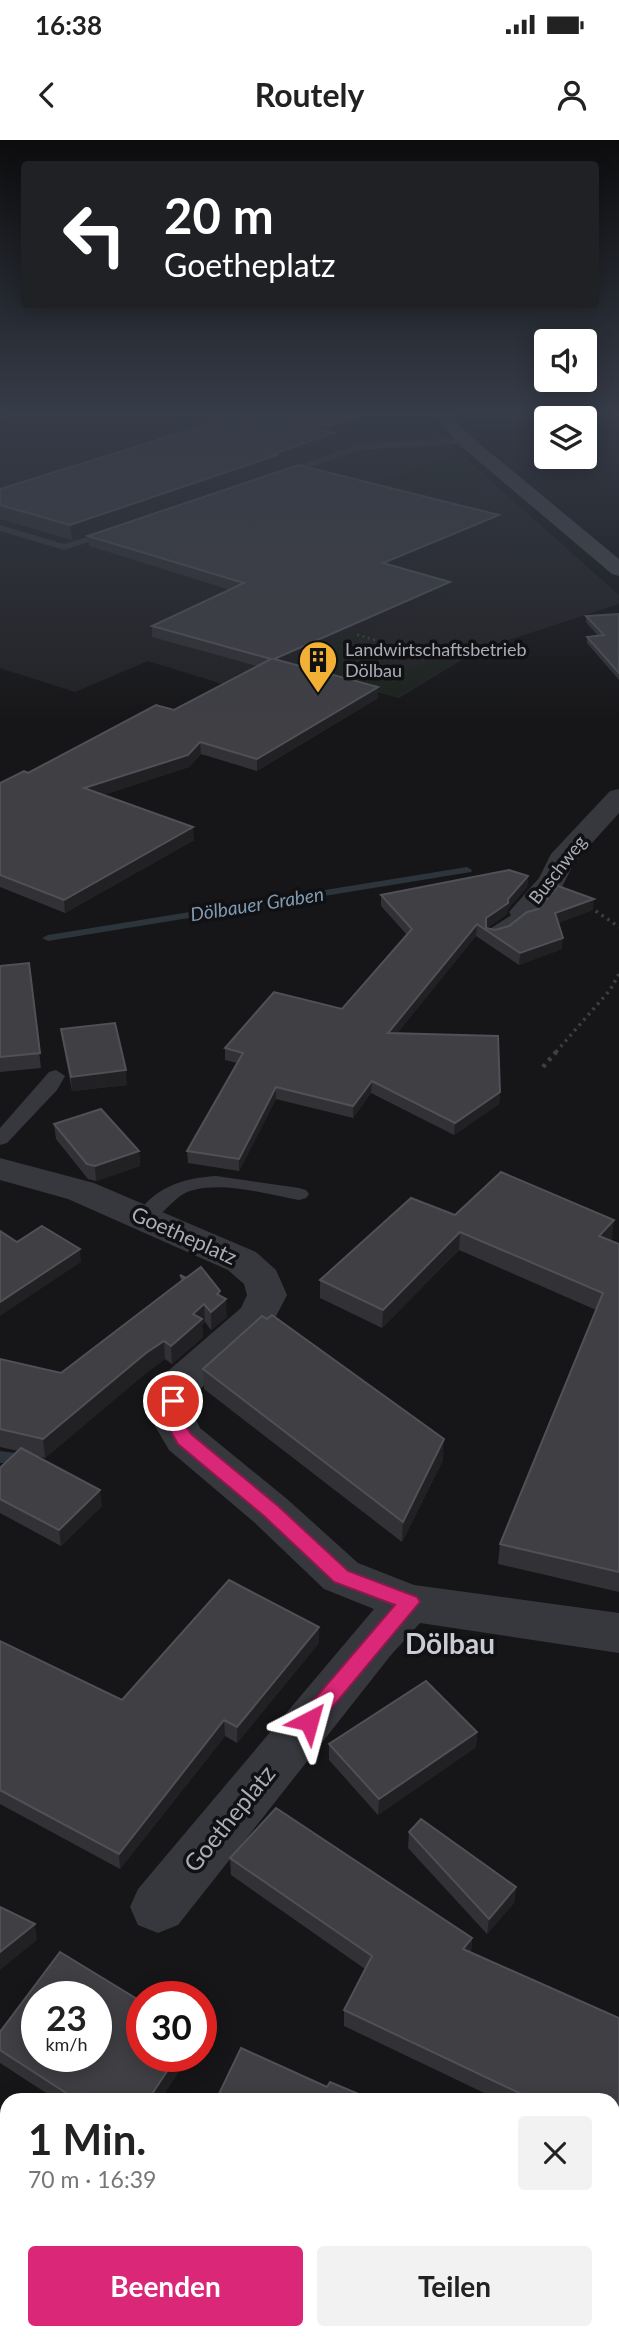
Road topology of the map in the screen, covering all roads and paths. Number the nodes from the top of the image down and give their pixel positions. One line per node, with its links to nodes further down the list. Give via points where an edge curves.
1 (555, 516): 4 (street)
2 (0, 528): 3 (lane, via 64,547)
3 (125, 528)
4 (619, 570)
5 (347, 632): 6 (path)
6 (394, 646)
7 (619, 797): 8 (street, Buschweg, via 561,860)
8 (552, 881): 9 (street, Buschweg); 10 (path)
9 (524, 912): 11 (lane)
10 (619, 926)
11 (494, 934)
12 (619, 974): 13 (path)
13 (543, 1066)
14 (56, 1076): 15 (lane)
15 (0, 1139)
16 (0, 1170): 18 (street, Goetheplatz, via 80,1191)
17 (299, 1194): 18 (lane, via 251,1186 183,1186 169,1192)
18 (144, 1218): 19 (street, Goetheplatz, via 242,1261 262,1279 267,1296 258,1315 183,1381 173,1401 174,1421 184,1439 341,1576)
19 (410, 1602): 20 (street, Goetheplatz); 21 (street, Goetheplatz)
20 (619, 1633)
21 (158, 1907)

